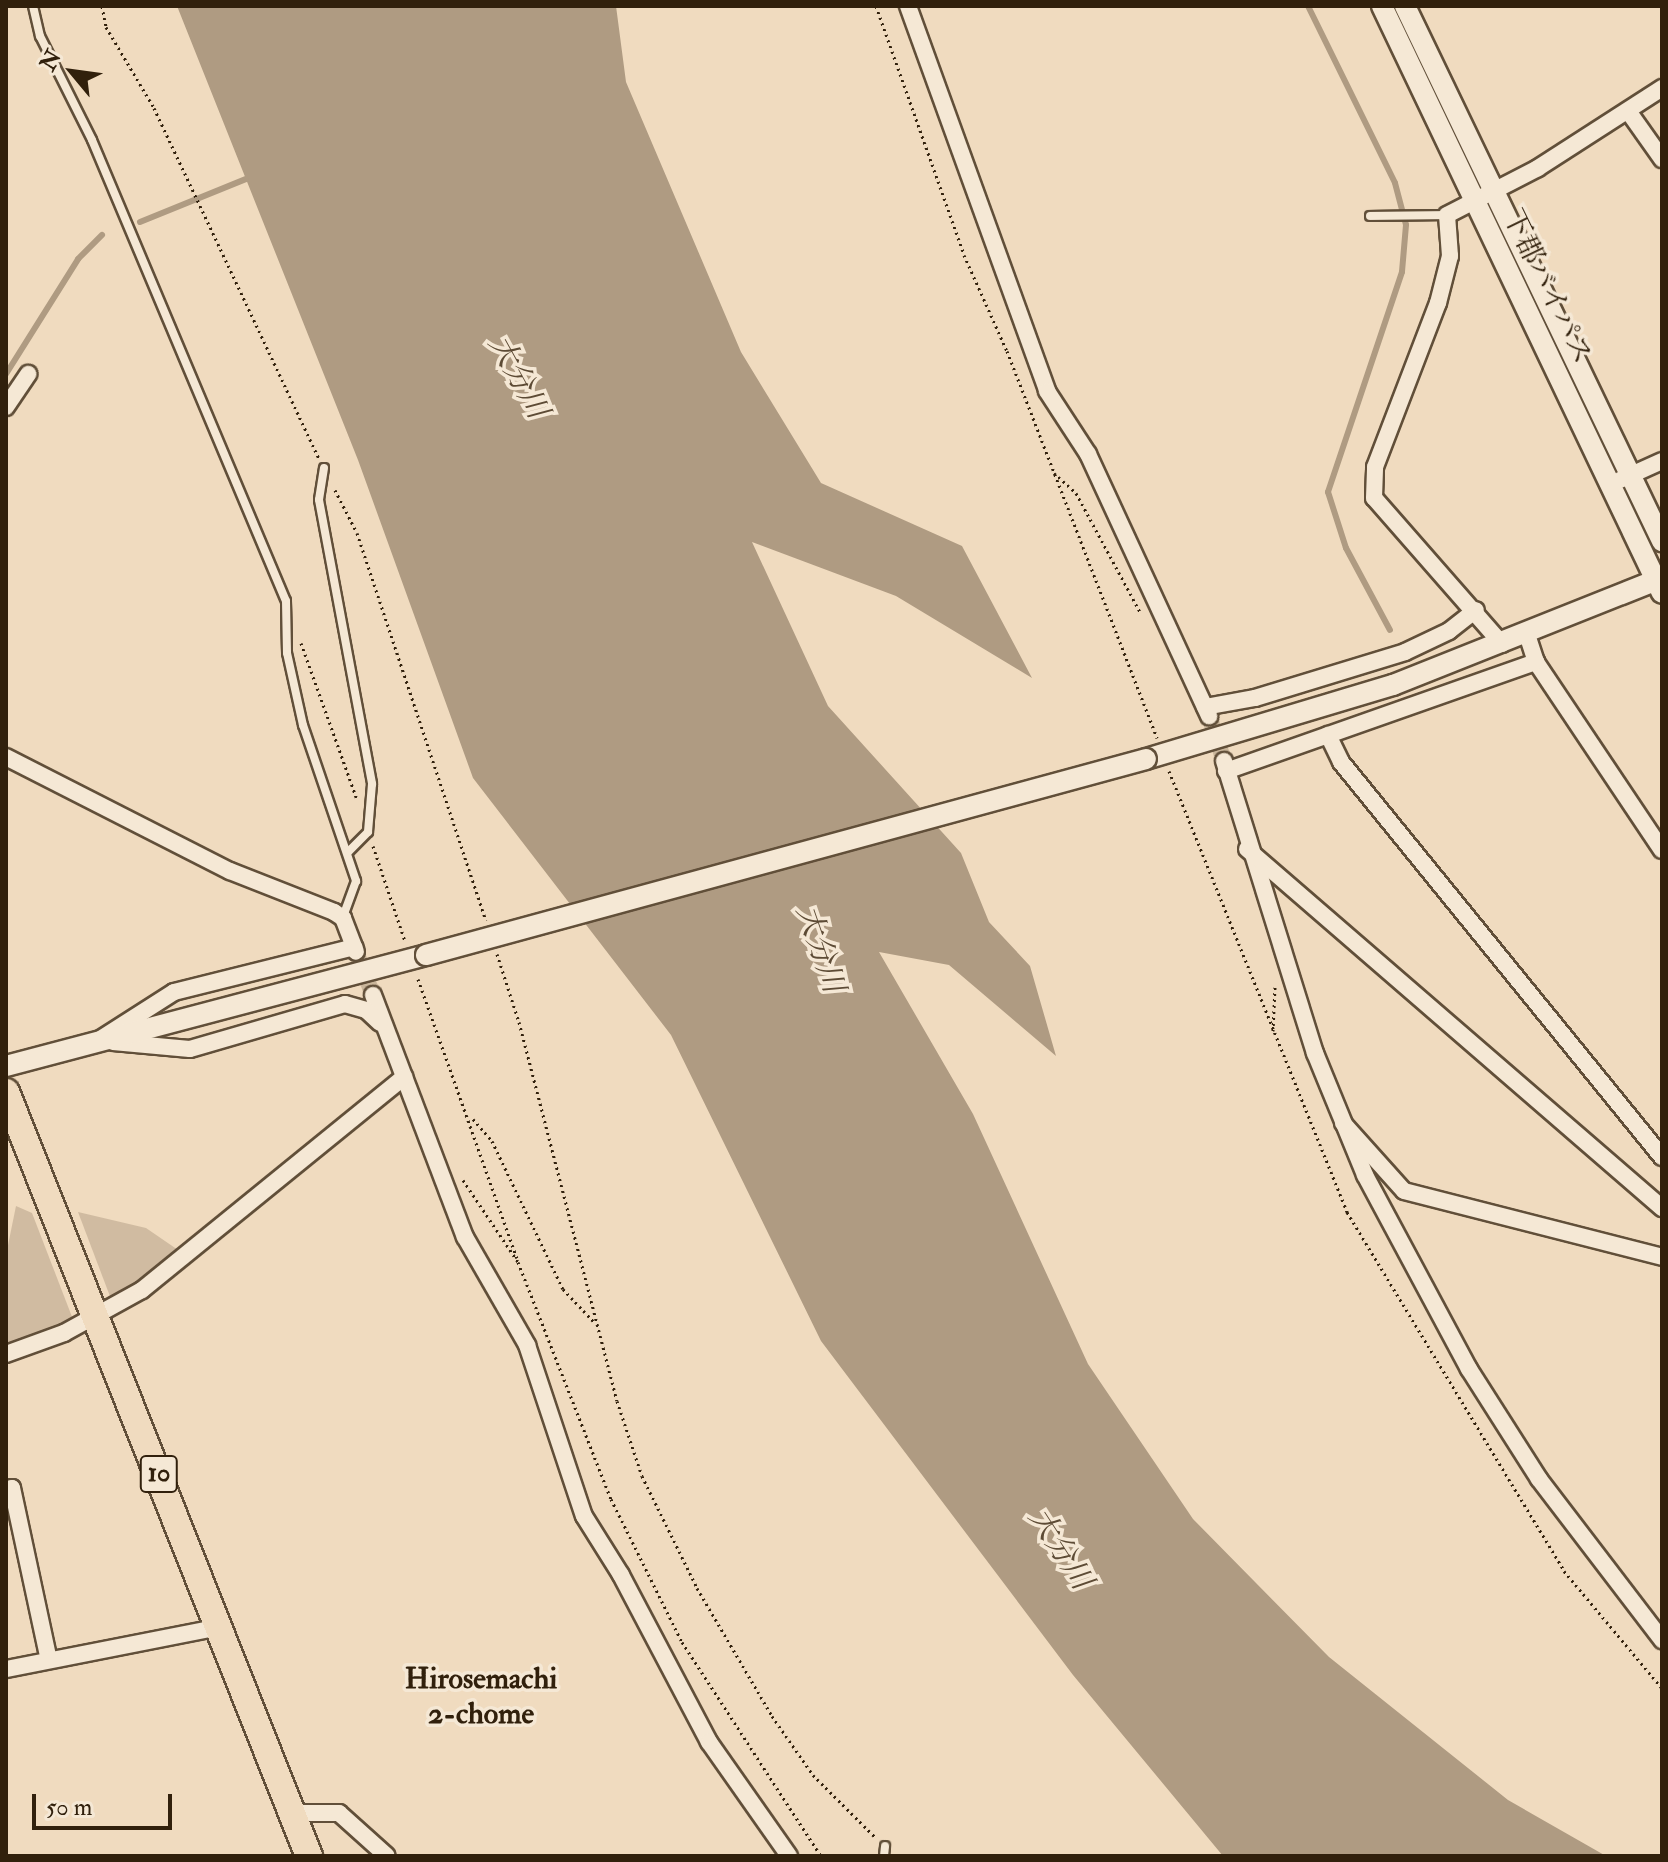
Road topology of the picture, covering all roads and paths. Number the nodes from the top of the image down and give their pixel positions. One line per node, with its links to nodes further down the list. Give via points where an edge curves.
1 (33, 6): 23 (lane, via 40,36 92,140)
2 (102, 6): 17 (path, via 106,27 192,187)
3 (876, 6): 18 (path, via 964,255)
4 (908, 6): 24 (street, via 1047,391 1088,454 1207,712 1405,652 1449,631)
5 (1382, 6): 11 (street, 下郡バイパス)
6 (1405, 6): 10 (street)
7 (1662, 88): 8 (street)
8 (1628, 111): 9 (street); 10 (street)
9 (1662, 159)
10 (1494, 190): 11 (street); 19 (street)
11 (1474, 200): 12 (street); 20 (street, 下郡バイパス)
12 (1443, 215): 13 (lane); 24 (street, via 1450,256 1438,303 1375,467 1374,498)
13 (1370, 216)
14 (28, 374): 15 (street)
15 (6, 407)
16 (1662, 461): 19 (street)
17 (324, 468): 32 (lane, via 319,500 372,784); 37 (path, via 357,533)
18 (1051, 470): 25 (path, via 1076,493); 31 (path)
19 (1631, 475): 20 (street); 21 (street)
20 (1610, 484): 22 (street, 下郡バイパス)
21 (1662, 541)
22 (1660, 584): 26 (street)
23 (286, 601): 32 (path); 35 (lane, via 287,653 303,725)
24 (1476, 610): 27 (street)
25 (1144, 619)
26 (1527, 635): 27 (street); 28 (street)
27 (1502, 644): 31 (street, via 1393,685)
28 (1536, 662): 29 (street); 34 (street)
29 (1328, 735): 33 (street, via 1225,766); 48 (street, via 1341,762)
30 (6, 757): 36 (street, via 230,871)
31 (1155, 757): 39 (street, bridge); 61 (path, via 1347,1212 1564,1571)
32 (368, 832): 35 (lane); 39 (path)
33 (1247, 849): 47 (street); 50 (street)
34 (1662, 850)
35 (348, 852): 36 (lane, via 356,881)
36 (343, 918): 42 (street, via 355,949 174,992)
37 (490, 933)
38 (495, 948): 54 (path)
39 (418, 957): 42 (street); 46 (path)
40 (373, 995): 41 (street)
41 (388, 1034): 42 (street, via 366,1010 345,1004 190,1049); 44 (street)
42 (98, 1041): 43 (street)
43 (6, 1066)
44 (404, 1077): 53 (street, via 223,1228); 66 (street, via 465,1237 527,1345 584,1516 709,1742)
45 (6, 1092): 53 (highway, 10)
46 (471, 1117): 52 (path); 54 (path, via 492,1141 563,1289)
47 (1341, 1121): 51 (street, via 1363,1139 1384,1173 1404,1191); 58 (street, via 1469,1369 1539,1479)
48 (1662, 1157)
49 (456, 1169): 52 (path)
50 (1662, 1208)
51 (1662, 1257)
52 (518, 1262): 67 (path, via 611,1499 645,1570 719,1705)
53 (97, 1318): 55 (street); 57 (highway, 10)
54 (598, 1326): 63 (path, via 627,1438 697,1588 813,1775)
55 (6, 1354)
56 (6, 1489): 59 (street, via 12,1488)
57 (220, 1627): 59 (street); 62 (highway, 10)
58 (1662, 1640)
59 (49, 1660): 60 (street)
60 (6, 1669)
61 (1662, 1688)
62 (291, 1813): 64 (highway, 10); 65 (street, via 339,1813)
63 (885, 1846): 68 (lane)
64 (309, 1856)
65 (387, 1856)
66 (789, 1856)
67 (821, 1856)
68 (884, 1856)

